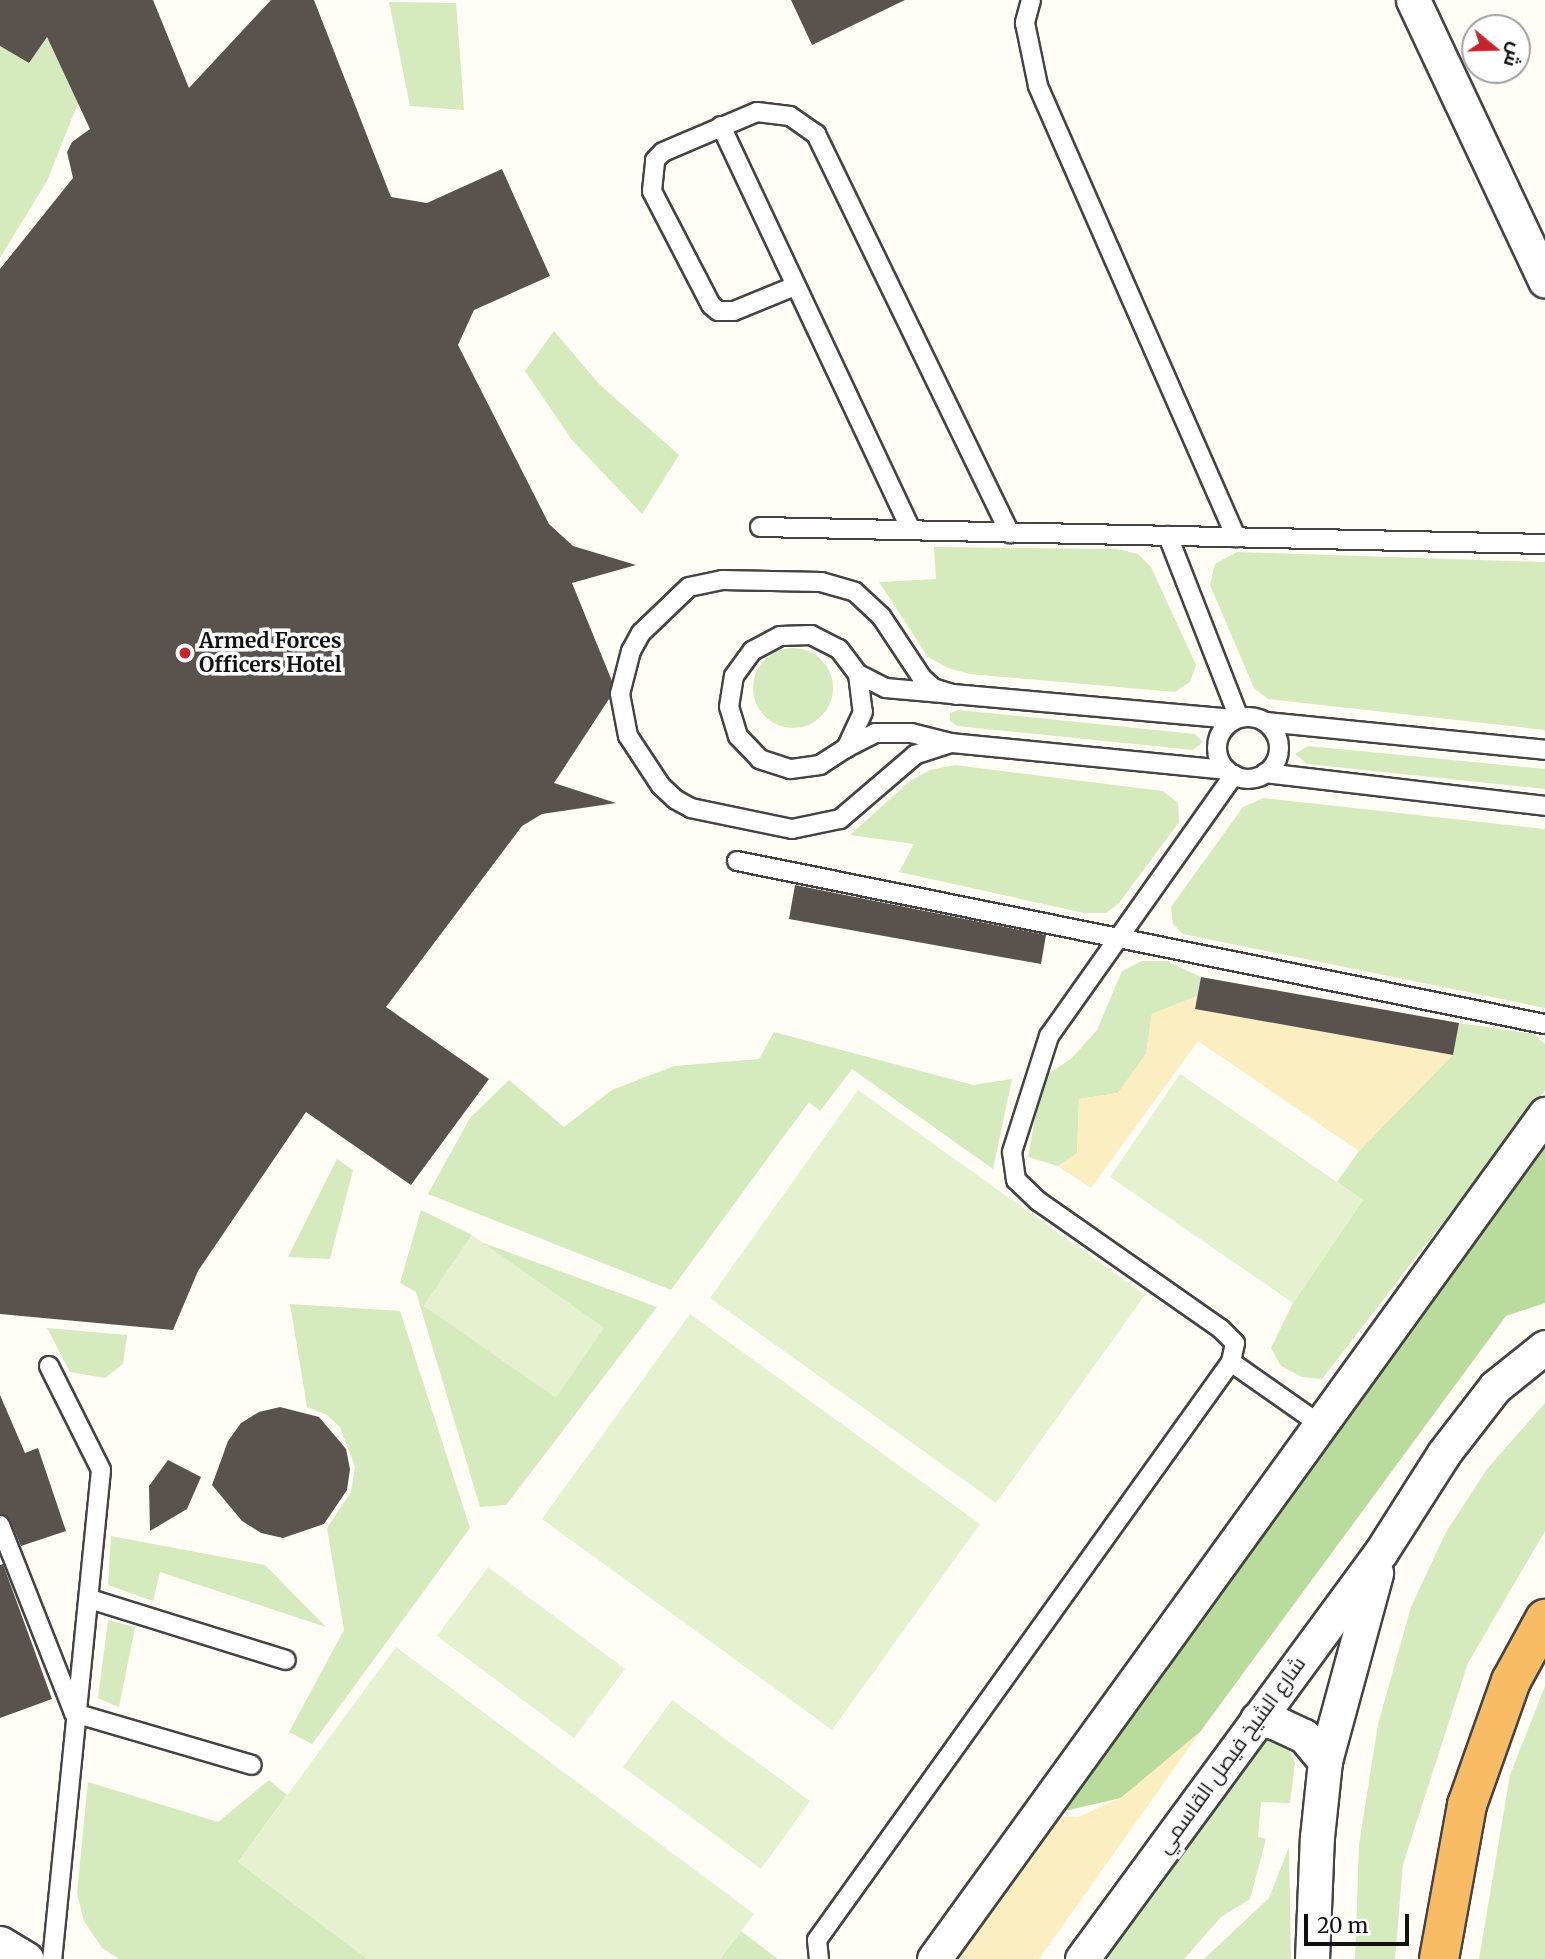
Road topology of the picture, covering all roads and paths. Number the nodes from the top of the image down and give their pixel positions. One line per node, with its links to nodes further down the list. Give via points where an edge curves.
1 (1031, 0): 10 (lane, via 1025,23 1038,86)
2 (1413, 0): 4 (street)
3 (721, 126): 5 (lane); 5 (lane, via 663,152 651,170 652,191 718,311 734,311); 8 (lane, via 757,112 774,112 790,116 816,134)
4 (1545, 280)
5 (795, 286): 7 (lane)
6 (760, 527): 7 (lane)
7 (911, 530): 8 (lane)
8 (1010, 533): 9 (lane)
9 (1168, 536): 10 (lane); 14 (lane)
10 (1236, 537): 11 (lane)
11 (1545, 544)
12 (858, 674): 13 (lane, via 886,688); 17 (lane, via 863,712); 17 (lane, via 839,649 811,635 780,636 752,651 734,676 731,696 738,736 760,759 800,768 820,765)
13 (956, 695): 14 (lane); 16 (lane, via 933,688 922,678 881,617 855,592 821,582 722,580 690,587 649,625 631,652 620,694 628,736 675,799 691,808 792,829 840,819 915,755)
14 (1237, 719): 15 (lane); 19 (lane, via 1223,731 1217,747)
15 (1266, 722): 18 (lane); 20 (lane, via 1277,735 1279,752)
16 (951, 743): 17 (lane, via 911,733 875,733); 19 (lane)
17 (846, 748)
18 (1545, 750)
19 (1231, 773): 20 (lane, via 1250,779); 23 (lane)
20 (1265, 774): 21 (lane)
21 (1545, 806)
22 (737, 860): 23 (lane)
23 (1119, 937): 24 (lane); 27 (lane, via 1049,1036 1012,1152 1016,1180 1038,1201 1221,1329 1235,1343)
24 (1545, 1024)
25 (1545, 1114): 29 (street)
26 (1545, 1347): 31 (street, شارع الشيخ فيصل القاسمي, via 1495,1387 1444,1453)
27 (1231, 1362): 29 (lane); 42 (lane, via 817,1940)
28 (49, 1366): 32 (lane, via 101,1470)
29 (1321, 1425): 43 (street)
30 (0, 1525): 35 (lane)
31 (1381, 1552): 36 (street, شارع الشيخ فيصل القاسمي); 37 (street, شارع الشيخ فيصل القاسمي)
32 (90, 1599): 34 (lane); 35 (lane)
33 (1545, 1619): 46 (highway, via 1511,1681 1467,1805)
34 (286, 1660)
35 (74, 1713): 38 (lane); 41 (lane)
36 (1257, 1719): 37 (street, via 1282,1724 1304,1736); 44 (street, شارع الشيخ فيصل القاسمي)
37 (1325, 1761): 45 (street, شارع الشيخ فيصل القاسمي)
38 (252, 1765)
39 (0, 1943): 40 (street)
40 (27, 1959)
41 (52, 1959)
42 (819, 1959)
43 (934, 1959)
44 (1082, 1959)
45 (1312, 1959)
46 (1439, 1959)

